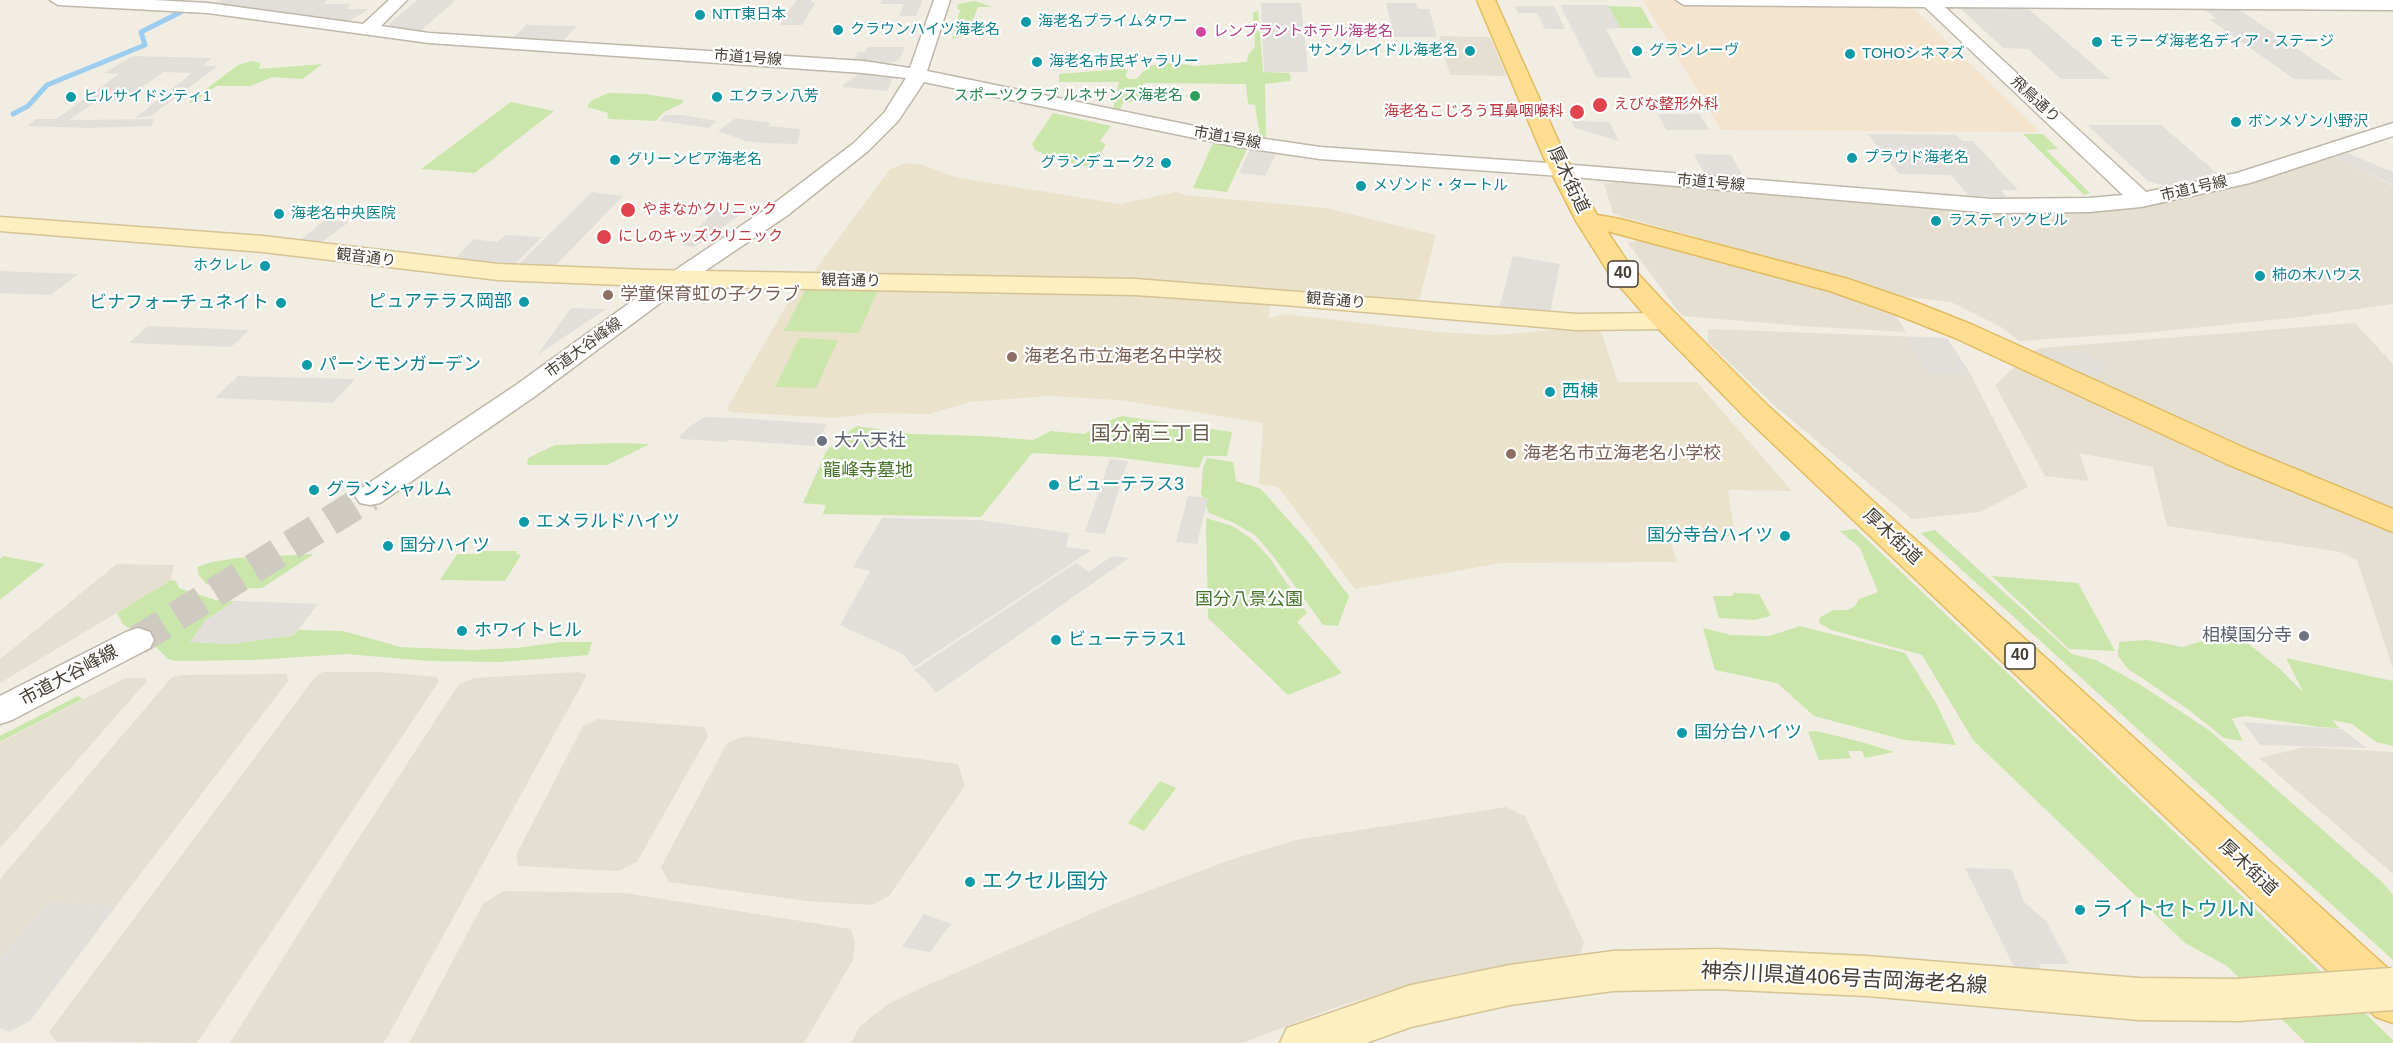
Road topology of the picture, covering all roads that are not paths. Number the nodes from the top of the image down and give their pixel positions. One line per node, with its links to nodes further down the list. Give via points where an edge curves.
1 (57, 0): 8 (street, 市道1号線, via 208,8)
2 (399, 0): 8 (street)
3 (942, 0): 9 (street, 市道大谷峰線)
4 (1486, 0): 11 (main road, 厚木街道 / 40)
5 (1684, 0): 6 (street)
6 (1929, 1): 7 (street); 12 (street, 飛鳥通り)
7 (2393, 5)
8 (365, 31): 9 (street, 市道1号線, via 863,67)
9 (917, 75): 11 (street, 市道1号線, via 1238,141 1320,153); 15 (street, 市道大谷峰線, via 898,108 861,147 780,210)
10 (2393, 129): 12 (street, 市道1号線, via 2242,178)
11 (1561, 170): 12 (street, 市道1号線, via 1939,203 2078,206); 13 (main road, 厚木街道 / 40)
12 (2141, 201)
13 (1588, 221): 16 (main road, 厚木街道 / 40, via 1619,269); 18 (main road, via 1839,285 1905,308 2238,457)
14 (0, 224): 15 (main road, 観音通り, via 263,244 498,272)
15 (679, 278): 16 (main road, 観音通り, via 1135,287 1577,322); 17 (street, 市道大谷峰線, via 525,391)
16 (1667, 321): 22 (main road, 厚木街道 / 40, via 1764,418)
17 (370, 496)
18 (2393, 521)
19 (138, 640): 20 (street, 市道大谷峰線)
20 (0, 711)
21 (2393, 989): 23 (main road, 神奈川県道406号吉岡海老名線, bridge, via 2238,1000 2139,999 1867,976 1715,969 1613,971 1510,985 1411,1006)
22 (2393, 1003)
23 (1304, 1043)

